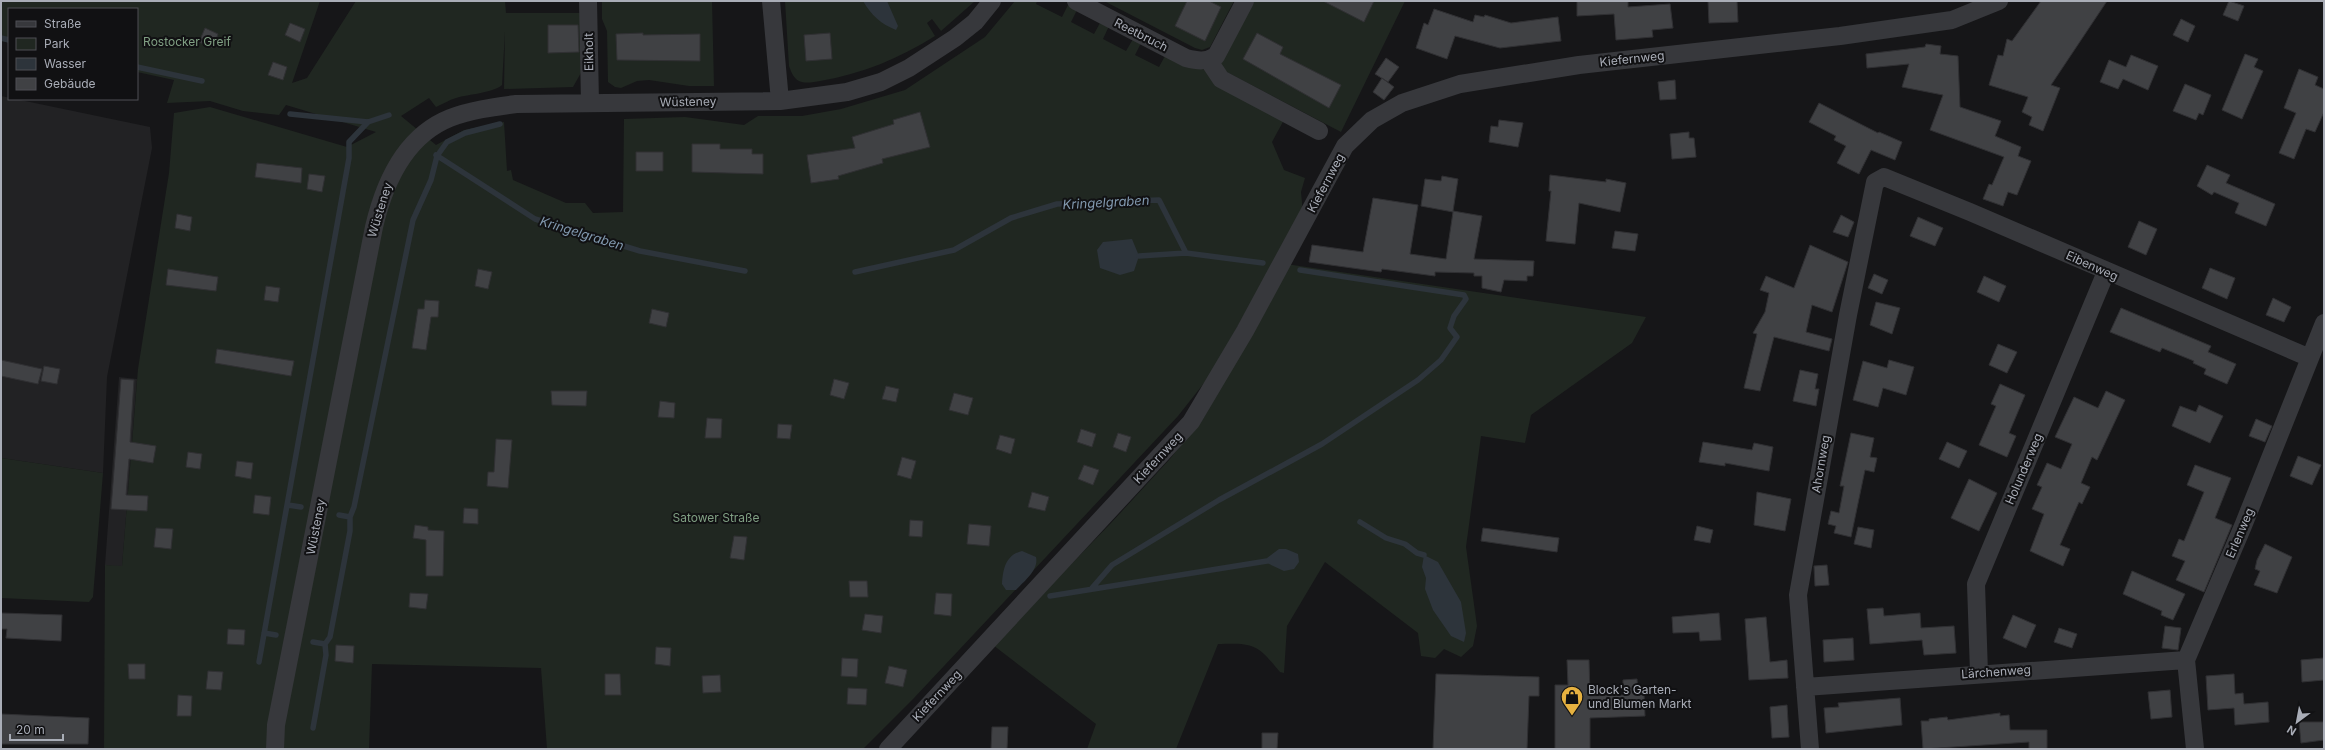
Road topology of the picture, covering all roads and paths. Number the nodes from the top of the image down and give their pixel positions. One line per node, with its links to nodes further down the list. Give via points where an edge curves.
1 (588, 1): 9 (street, Eikholt)
2 (772, 1): 8 (street)
3 (992, 1): 8 (street, Wüsteney, via 975,22 955,38 909,68 881,82 847,92)
4 (1076, 1): 7 (street, Reetbruch, via 1186,58 1197,61)
5 (1245, 1): 7 (street, via 1216,56)
6 (1999, 1): 19 (street, Kiefernweg, via 1952,20 1840,36 1579,65 1460,84 1402,103 1372,120 1346,146 1245,331 1191,422)
7 (1209, 60): 10 (street, via 1221,79)
8 (780, 100): 9 (street, Wüsteney)
9 (590, 103): 18 (street, Wüsteney, via 516,104 483,108 449,118 409,148 389,179 376,216 350,344 341,403 276,725)
10 (1319, 131)
11 (1875, 182): 12 (street, Eibenweg, via 1884,177); 17 (street, Ahornweg, via 1798,595)
12 (2106, 272): 14 (street, Eibenweg); 16 (street, Holunderweg, via 1976,584)
13 (2324, 323): 14 (street, Erlenweg)
14 (2310, 358): 15 (street, Erlenweg)
15 (2186, 660): 16 (street, Lärchenweg); 21 (street, Erlenweg)
16 (1979, 673): 17 (street, Lärchenweg)
17 (1805, 687): 20 (street, Ahornweg)
18 (275, 749)
19 (888, 749)
20 (1810, 749)
21 (2195, 749)

